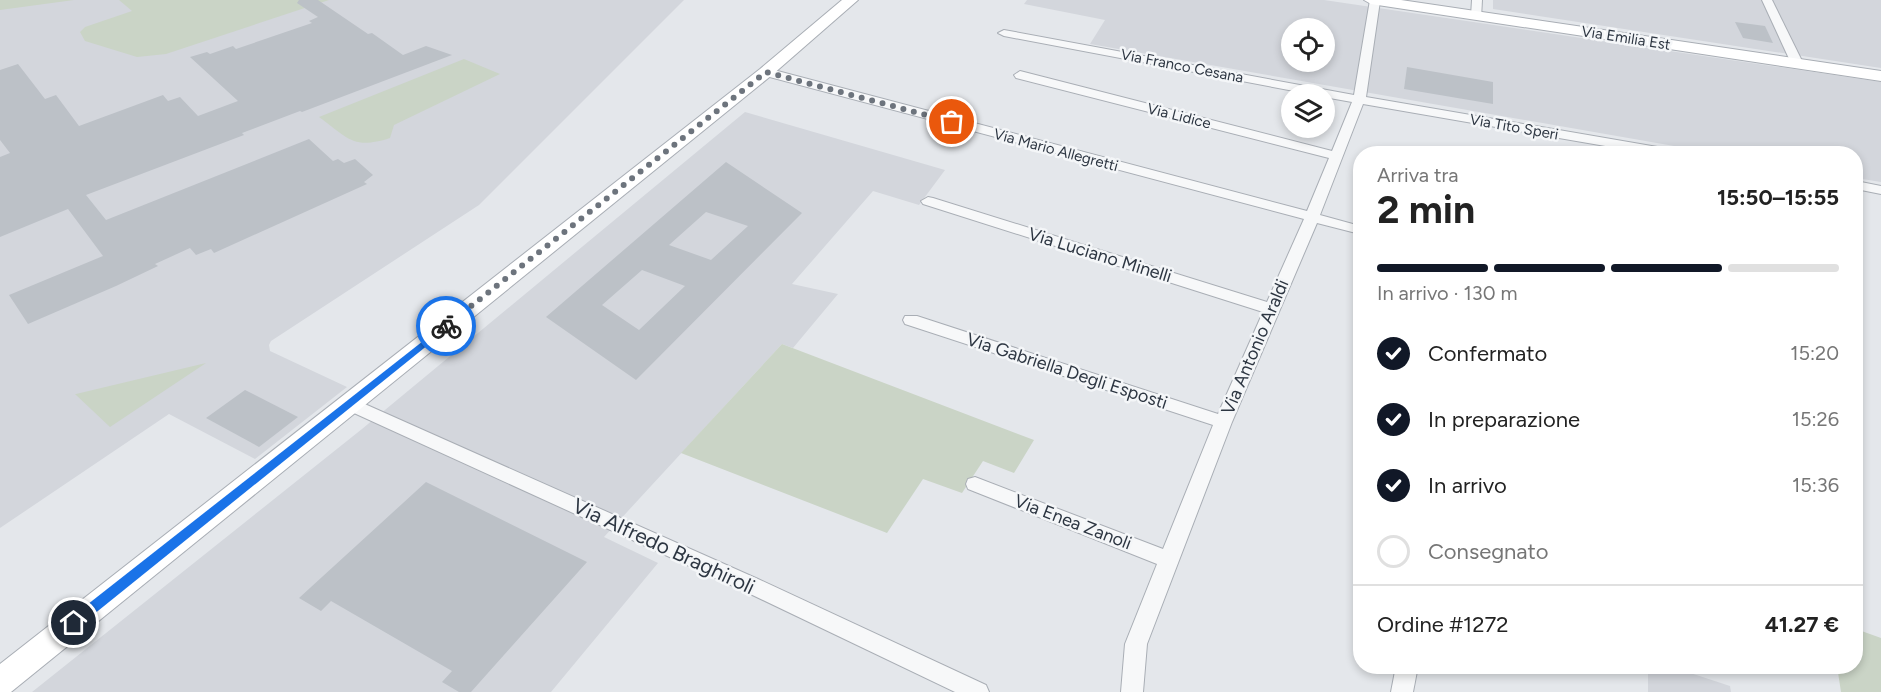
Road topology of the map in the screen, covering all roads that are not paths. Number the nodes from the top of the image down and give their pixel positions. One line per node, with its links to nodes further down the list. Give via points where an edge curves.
1 (851, 0): 8 (street)
2 (1371, 0): 4 (street, Via Emilia Est)
3 (1767, 0): 7 (street)
4 (1375, 1): 5 (street, Via Emilia Est); 11 (street, Via Antonio Araldi)
5 (1477, 8): 7 (street, Via Emilia Est)
6 (1004, 33): 11 (street, Via Franco Cesana)
7 (1797, 63): 10 (street, Via Emilia Est)
8 (766, 72): 17 (street, Via Mario Allegretti); 21 (street)
9 (1020, 75): 13 (street, Via Lidice)
10 (1881, 76)
11 (1359, 100): 12 (street, Via Tito Speri); 13 (street, Via Antonio Araldi)
12 (1628, 146)
13 (1337, 156): 17 (street, Via Antonio Araldi)
14 (1863, 186): 15 (street)
15 (1881, 190)
16 (928, 201): 19 (street, Via Luciano Minelli)
17 (1311, 219): 18 (street, Via Mario Allegretti); 19 (street, Via Antonio Araldi)
18 (1353, 228)
19 (1272, 309): 22 (street, Via Antonio Araldi)
20 (911, 320): 22 (street, Via Gabriella Degli Esposti)
21 (349, 403): 26 (street); 27 (street, Via Alfredo Braghiroli)
22 (1223, 422): 24 (street, Via Antonio Araldi)
23 (975, 484): 24 (street, Via Enea Zanoli)
24 (1170, 560): 28 (street, Via Antonio Araldi, via 1136,644)
25 (1405, 674): 29 (street)
26 (0, 682)
27 (978, 692)
28 (1132, 692)
29 (1402, 692)

